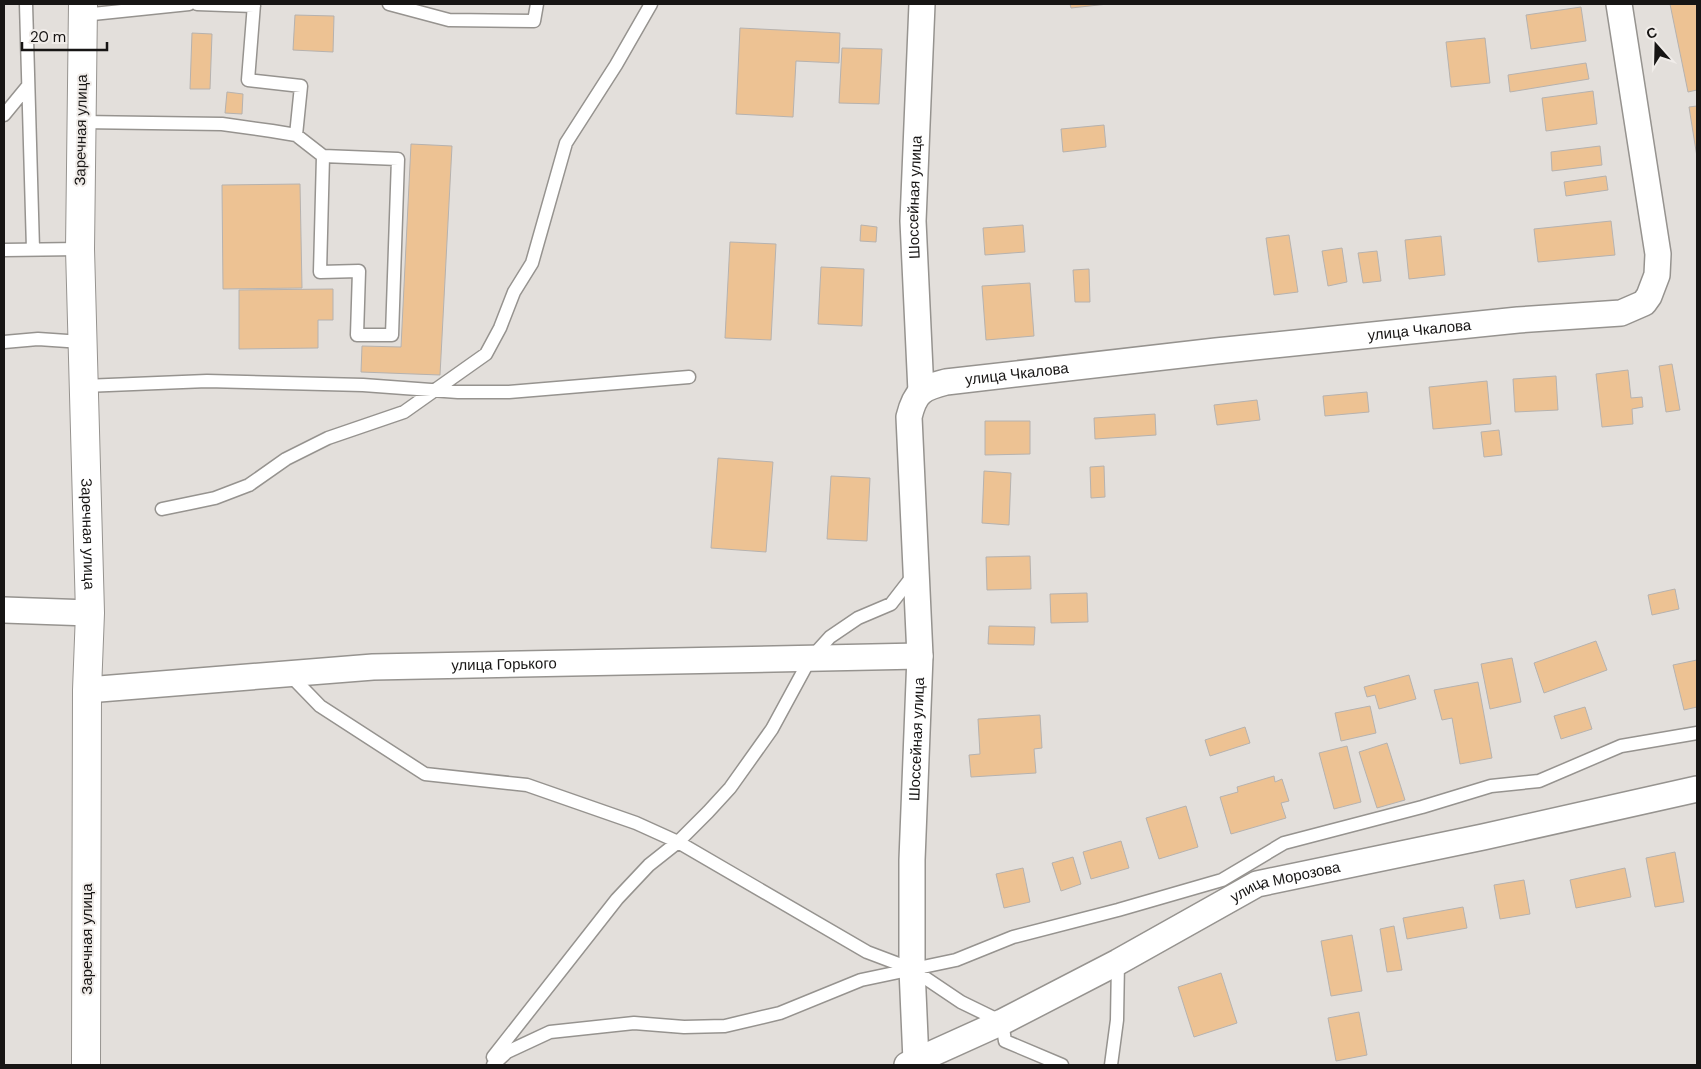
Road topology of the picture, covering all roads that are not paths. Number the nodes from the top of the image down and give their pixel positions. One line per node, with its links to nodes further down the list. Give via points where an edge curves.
1 (26, 4): 11 (lane)
2 (189, 4): 10 (lane)
3 (197, 4): 9 (lane)
4 (389, 4): 5 (lane, via 448,20 534,21)
5 (538, 4)
6 (651, 4): 23 (lane, via 566,143 532,263 514,292 486,354)
7 (922, 4): 24 (street, Шоссейная улица, via 913,220)
8 (1619, 4): 24 (street, улица Чкалова, via 1658,254 1653,290 1644,303 1632,309 1599,315 1518,320 946,382)
9 (254, 5): 14 (lane, via 248,80 301,86)
10 (83, 9): 13 (street, Заречная улица)
11 (27, 87): 12 (lane); 18 (lane)
12 (4, 115)
13 (81, 122): 14 (lane, via 222,124); 16 (street, Заречная улица)
14 (296, 135): 15 (lane)
15 (323, 156): 15 (lane, via 320,272 359,271 357,335 392,334 398,159)
16 (80, 249): 18 (lane); 20 (street, Заречная улица)
17 (4, 250): 18 (lane)
18 (33, 250)
19 (4, 342): 20 (lane, via 38,339)
20 (82, 342): 22 (street, Заречная улица)
21 (689, 377): 23 (lane, via 509,392)
22 (84, 386): 23 (lane, via 207,381); 28 (street, Заречная улица)
23 (433, 390): 25 (lane, via 404,412 328,438 286,458 249,485 215,498)
24 (921, 392): 26 (street, Шоссейная улица, via 915,397 909,417)
25 (162, 509)
26 (916, 571): 29 (street, Шоссейная улица); 30 (lane, via 891,604 858,618 830,637)
27 (4, 610): 28 (street)
28 (90, 613): 32 (street, Заречная улица)
29 (920, 656): 30 (street, улица Горького); 37 (street, Шоссейная улица, via 912,860)
30 (810, 659): 31 (street, улица Горького, via 373,666); 35 (lane, via 772,729 741,772)
31 (288, 673): 32 (street, улица Горького); 35 (lane, via 320,706 425,774 527,785 636,823)
32 (87, 690): 40 (street, Заречная улица)
33 (1697, 732): 37 (lane, via 1621,746 1539,780 1491,786 1284,843 1222,880 1013,937 956,960)
34 (1697, 789): 36 (street, улица Морозова, via 1257,884)
35 (678, 842): 37 (lane, via 867,952); 41 (lane, via 648,865 617,899)
36 (1118, 962): 38 (street, улица Морозова); 44 (lane, via 1117,1020)
37 (912, 969): 38 (lane, via 961,1002); 39 (street, Шоссейная улица); 42 (lane, via 861,980 780,1013 725,1026 634,1023 550,1032 507,1052)
38 (1002, 1022): 39 (street, улица Морозова); 43 (lane, via 1005,1041)
39 (911, 1063)
40 (86, 1065)
41 (487, 1065)
42 (493, 1065)
43 (1062, 1065)
44 (1111, 1065)

